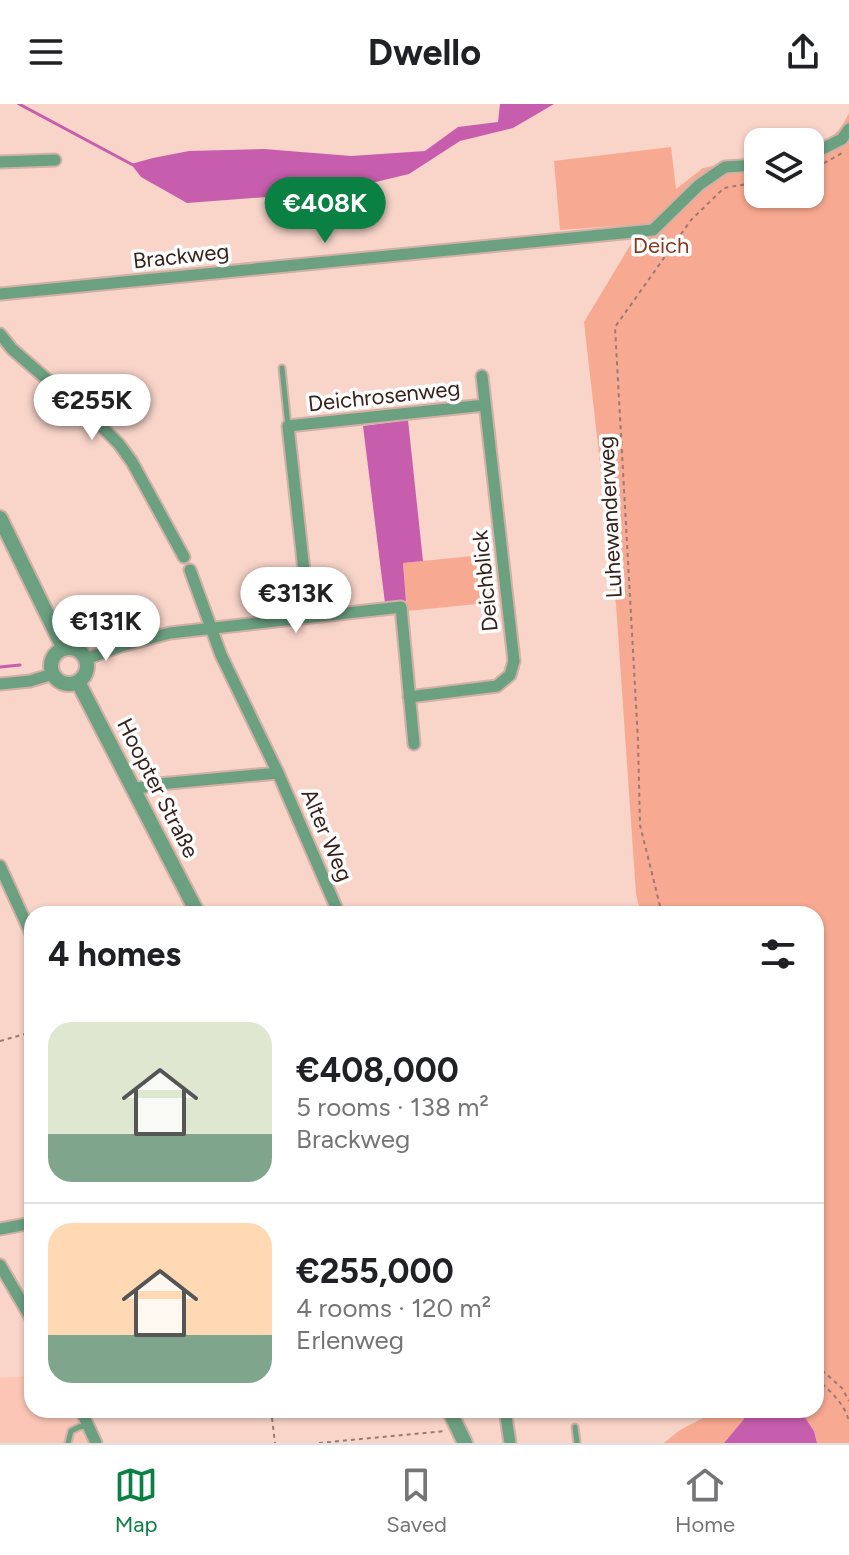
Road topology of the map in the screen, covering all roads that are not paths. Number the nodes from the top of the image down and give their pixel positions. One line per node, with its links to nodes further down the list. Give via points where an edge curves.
1 (849, 129): 2 (street)
2 (824, 148)
3 (55, 160): 4 (street)
4 (0, 162)
5 (744, 166): 6 (street, Brackweg, via 725,167 699,185 653,230)
6 (0, 294)
7 (0, 334): 13 (street, via 119,444)
8 (282, 368): 11 (lane, Deichrosenweg)
9 (482, 376): 10 (street, Deichblick)
10 (485, 405): 11 (street, Deichrosenweg); 22 (street, Deichblick, via 514,661 510,675 497,686)
11 (288, 426): 15 (street, Deichrosenweg)
12 (0, 518): 17 (street)
13 (184, 557)
14 (190, 570): 16 (street, Alter Weg)
15 (309, 616): 16 (street); 22 (street, via 401,607)
16 (210, 627): 18 (street, via 170,633); 24 (street, Alter Weg)
17 (64, 649): 18 (street, via 77,650); 19 (street, via 54,656)
18 (86, 659): 20 (street, via 86,672)
19 (53, 674): 20 (street, via 67,684); 21 (street)
20 (78, 682): 25 (street, Hoopter Straße)
21 (0, 684)
22 (409, 697): 23 (street)
23 (414, 744)
24 (278, 773): 25 (street, Alter Weg); 29 (street, Alter Weg)
25 (134, 789): 28 (street, Hoopter Straße)
26 (0, 866): 27 (street)
27 (6, 891): 30 (street)
28 (194, 906)
29 (336, 906)
30 (24, 922)
31 (24, 1224): 32 (street)
32 (0, 1229)
33 (0, 1265): 34 (street)
34 (24, 1306)
35 (84, 1418): 38 (street)
36 (453, 1418): 40 (street)
37 (506, 1418): 43 (street)
38 (88, 1426): 41 (lane, via 71,1431); 42 (street)
39 (575, 1427): 44 (lane)
40 (462, 1436)
41 (68, 1443)
42 (96, 1443)
43 (510, 1443)
44 (577, 1443)

